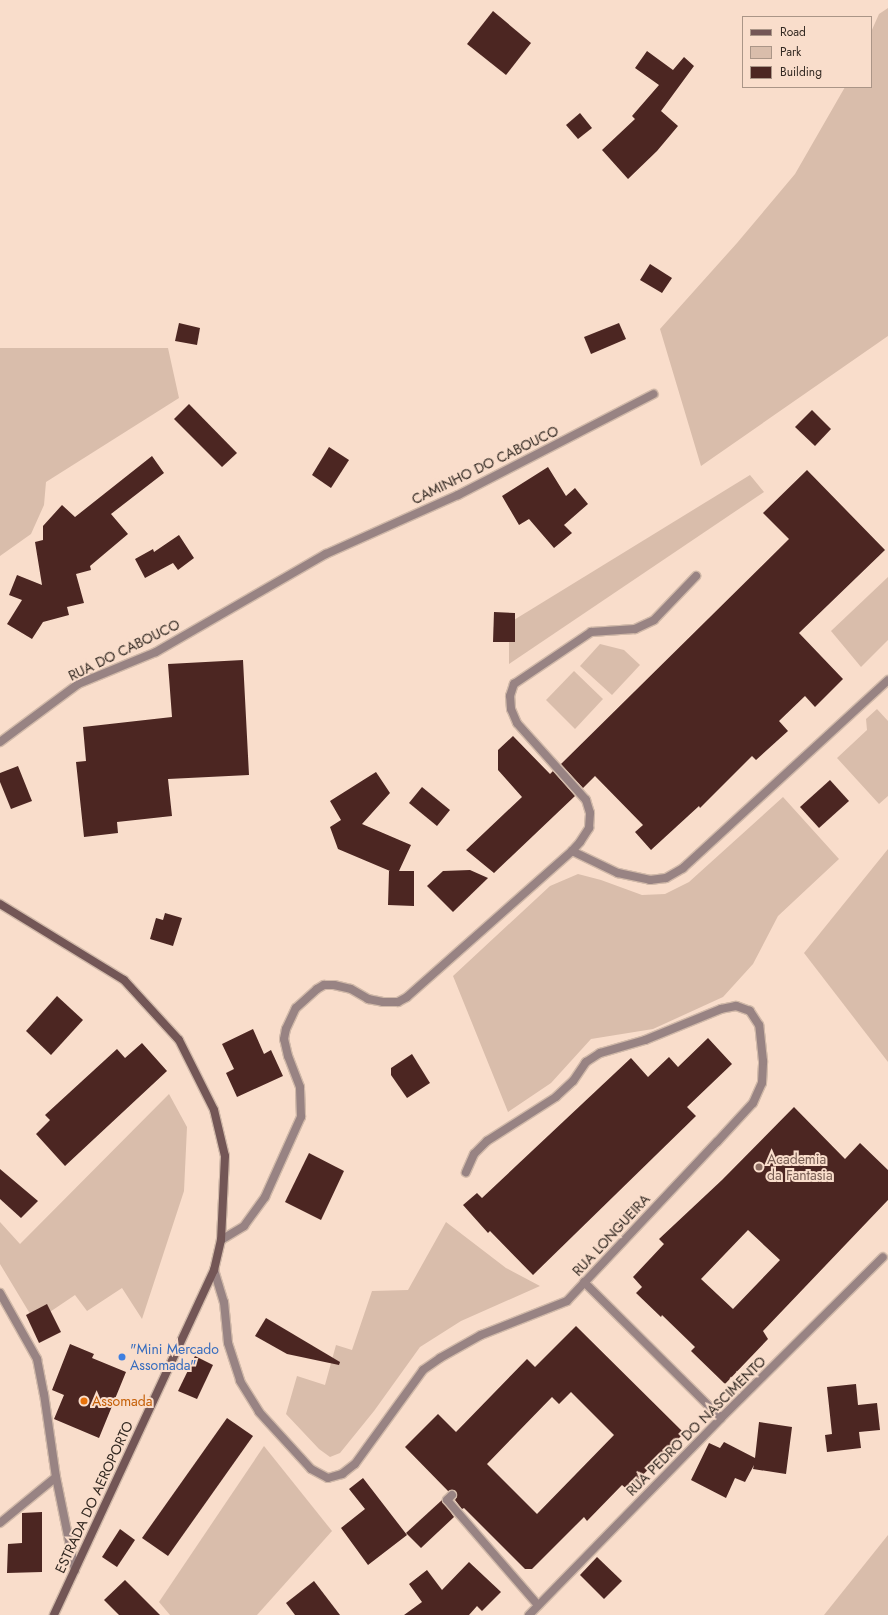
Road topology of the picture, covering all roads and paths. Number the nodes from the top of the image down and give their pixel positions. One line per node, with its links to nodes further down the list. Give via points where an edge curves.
1 (654, 394): 2 (street, CAMINHO DO CABOUCO, via 458,495)
2 (326, 554): 5 (street, RUA DO CABOUCO, via 156,652 78,684)
3 (696, 576): 6 (street, via 654,620 635,629 591,632 514,684 510,696 510,709 517,723 586,800 590,813 589,828)
4 (888, 680): 6 (street, via 683,868 666,878 650,880 618,873)
5 (0, 742)
6 (572, 851): 9 (street, via 407,997 398,1002 383,1002 351,989 324,985 296,1008 284,1039 300,1087 301,1117 265,1197 244,1226)
7 (0, 904): 9 (main road, ESTRADA DO AEROPORTO, via 124,980 178,1040 214,1110 225,1156)
8 (466, 1172): 12 (street, RUA LONGUEIRA, via 474,1154 487,1141 556,1097 573,1081 586,1062 600,1053 645,1040 721,1009 736,1006 750,1011 759,1025 763,1061 762,1083 753,1103)
9 (221, 1240): 11 (main road, ESTRADA DO AEROPORTO)
10 (883, 1257): 14 (street, RUA PEDRO DO NASCIMENTO)
11 (214, 1270): 12 (street, RUA LONGUEIRA, via 224,1302 228,1343 240,1381 259,1412 295,1452 311,1469 328,1478 342,1474 355,1464 423,1370 481,1335 567,1301); 18 (main road, ESTRADA DO AEROPORTO)
12 (584, 1282): 14 (street)
13 (0, 1293): 15 (street, via 37,1359)
14 (721, 1418): 20 (street, RUA PEDRO DO NASCIMENTO)
15 (56, 1476): 17 (street); 18 (street)
16 (452, 1495): 20 (street, via 447,1500)
17 (0, 1523)
18 (75, 1570): 19 (main road, ESTRADA DO AEROPORTO)
19 (58, 1605): 21 (main road, ESTRADA DO AEROPORTO); 22 (street)
20 (538, 1605): 23 (street, RUA PEDRO DO NASCIMENTO)
21 (54, 1615)
22 (61, 1615)
23 (529, 1615)

